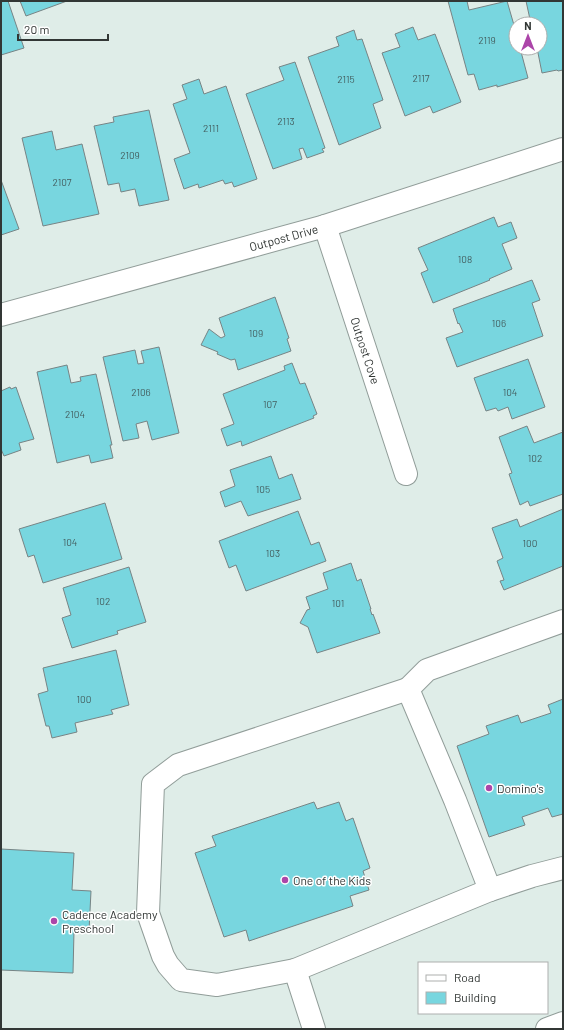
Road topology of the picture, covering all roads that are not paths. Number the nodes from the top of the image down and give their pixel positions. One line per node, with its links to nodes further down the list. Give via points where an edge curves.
1 (563, 150): 2 (street, Outpost Drive)
2 (325, 226): 3 (street, Outpost Drive); 4 (street, Outpost Cove)
3 (1, 314)
4 (406, 474)
5 (563, 621): 6 (street, via 427,670)
6 (408, 689): 8 (street); 9 (street, via 178,765 152,784 148,913 168,965 181,980 217,985)
7 (563, 868): 8 (street)
8 (490, 890): 9 (street)
9 (295, 970): 11 (street)
10 (563, 1024): 12 (street)
11 (314, 1029)
12 (547, 1029)

